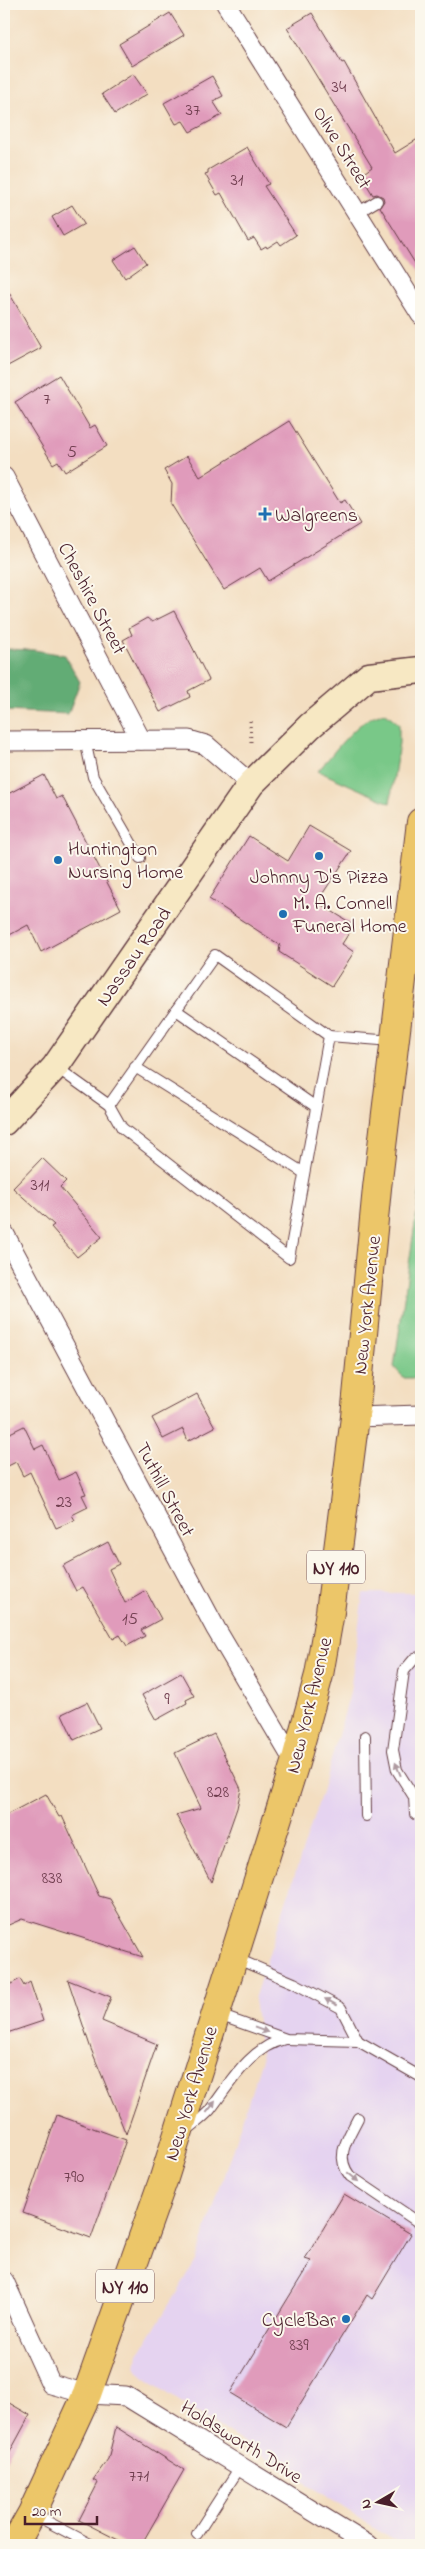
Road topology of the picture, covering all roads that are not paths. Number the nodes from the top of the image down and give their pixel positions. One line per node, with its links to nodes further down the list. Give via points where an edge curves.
1 (233, 6): 3 (street, Olive Street)
2 (377, 201): 3 (lane)
3 (357, 213): 4 (street, Olive Street)
4 (421, 315)
5 (4, 477): 8 (street, Cheshire Street)
6 (421, 670): 10 (main road, Nassau Road, via 369,676 310,726)
7 (93, 740): 8 (street); 9 (street); 12 (lane, via 93,777)
8 (142, 740): 10 (street, via 189,740 206,745)
9 (4, 741)
10 (251, 784): 16 (main road, Nassau Road)
11 (421, 822): 15 (main road, New York Avenue / NY 110)
12 (140, 858)
13 (176, 1010): 14 (lane, via 215,955); 17 (lane); 19 (lane)
14 (329, 1036): 15 (lane); 19 (lane)
15 (396, 1041): 24 (main road, New York Avenue / NY 110, via 377,1188)
16 (55, 1066): 18 (lane); 20 (main road, Nassau Road)
17 (135, 1067): 18 (lane); 21 (lane)
18 (108, 1104): 21 (lane, via 122,1128 289,1258)
19 (316, 1108): 21 (lane)
20 (4, 1122)
21 (304, 1173)
22 (4, 1233): 27 (street, Tuthill Street, via 216,1630)
23 (421, 1415): 24 (street)
24 (355, 1417): 27 (main road, New York Avenue / NY 110, via 330,1612 319,1674)
25 (421, 1657): 28 (lane, one-way to 25, via 414,1797 397,1770 393,1750 404,1671 415,1658)
26 (365, 1736): 29 (lane)
27 (295, 1763): 30 (main road, New York Avenue / NY 110)
28 (415, 1814)
29 (366, 1816)
30 (233, 1957): 31 (main road, New York Avenue / NY 110); 33 (lane, one-way to 30, via 341,2008 294,1983)
31 (215, 2014): 32 (lane, one-way to 32); 36 (main road, New York Avenue / NY 110)
32 (286, 2039): 33 (lane); 36 (lane, one-way to 32, via 208,2112 241,2068 274,2042)
33 (358, 2041): 34 (lane)
34 (421, 2077)
35 (358, 2118): 37 (lane, one-way to 37, via 344,2148 343,2168)
36 (176, 2140): 39 (main road, New York Avenue / NY 110)
37 (421, 2224)
38 (6, 2294): 39 (street, Holdsworth Drive, via 51,2384)
39 (87, 2394): 40 (street, Holdsworth Drive, via 126,2396); 41 (main road, New York Avenue / NY 110)
40 (240, 2467): 42 (lane); 45 (street, Holdsworth Drive)
41 (32, 2513): 43 (main road, New York Avenue / NY 110); 44 (lane)
42 (196, 2534)
43 (14, 2545)
44 (92, 2545)
45 (367, 2545)

